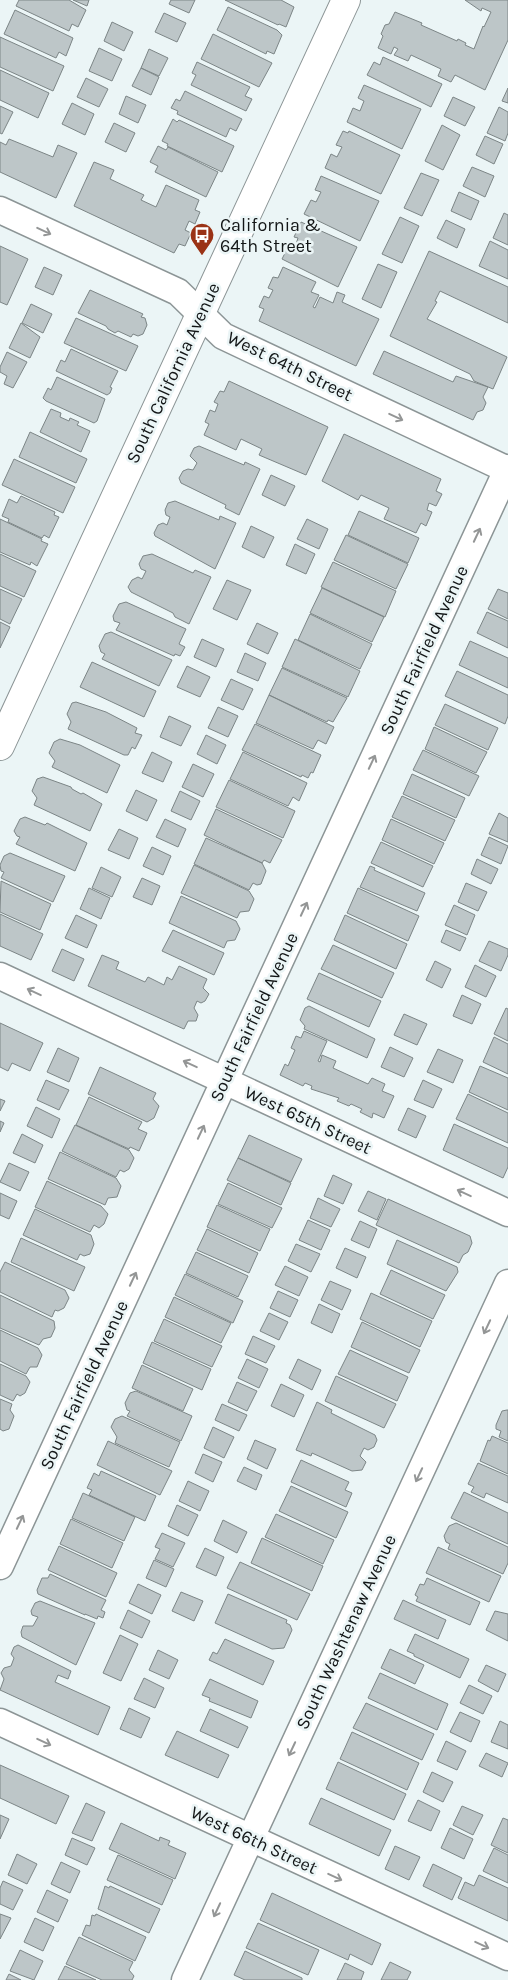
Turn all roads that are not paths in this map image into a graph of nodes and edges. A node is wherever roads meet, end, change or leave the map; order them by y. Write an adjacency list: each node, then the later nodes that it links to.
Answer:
1 (346, 0): 3 (street, South California Avenue)
2 (0, 210): 3 (street, West 64th Street, one-way to 3)
3 (200, 315): 4 (street, West 64th Street, one-way to 4); 5 (street, South California Avenue)
4 (508, 469): 7 (street, South Fairfield Avenue, one-way to 4)
5 (0, 746)
6 (0, 976): 7 (street, West 65th Street, one-way to 6)
7 (225, 1081): 8 (street, West 65th Street, one-way to 7); 10 (street, South Fairfield Avenue, one-way to 7)
8 (508, 1213)
9 (508, 1283): 12 (street, South Washtenaw Avenue, one-way to 12)
10 (0, 1566)
11 (0, 1722): 12 (street, West 66th Street, one-way to 12)
12 (251, 1838): 13 (street, West 66th Street, one-way to 13); 14 (street, South Washtenaw Avenue, one-way to 14)
13 (508, 1957)
14 (185, 1980)

